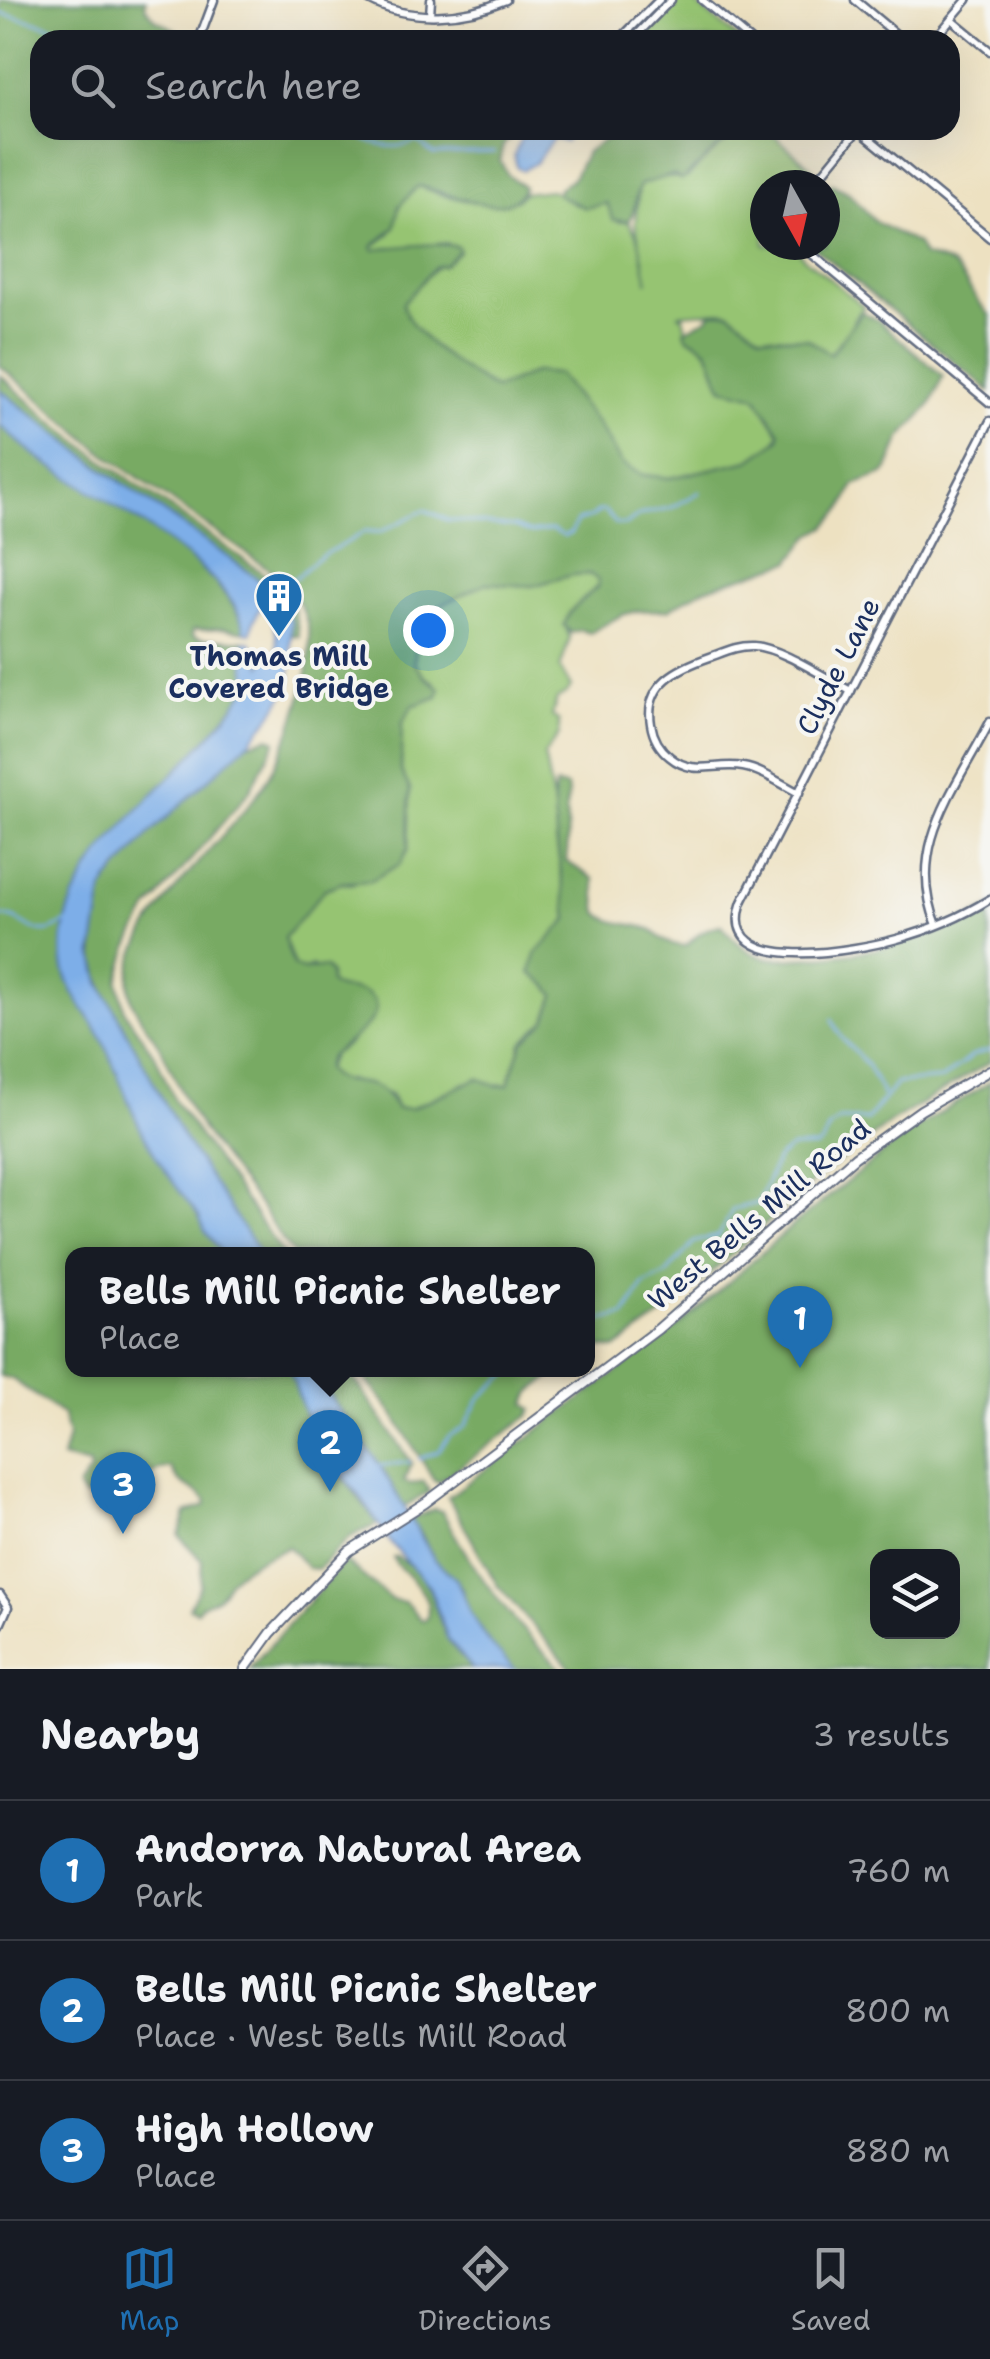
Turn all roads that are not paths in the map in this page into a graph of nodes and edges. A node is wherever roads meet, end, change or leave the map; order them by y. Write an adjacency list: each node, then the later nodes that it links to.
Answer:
1 (214, 0): 12 (street)
2 (370, 0): 10 (street)
3 (431, 0): 10 (street)
4 (506, 0): 10 (street)
5 (659, 0): 13 (street)
6 (671, 0): 14 (street)
7 (702, 0): 15 (street)
8 (855, 0): 16 (street)
9 (967, 0): 11 (street)
10 (430, 16)
11 (951, 19): 17 (street); 18 (street)
12 (202, 30)
13 (629, 30)
14 (642, 30)
15 (738, 30)
16 (890, 30)
17 (942, 30)
18 (990, 52)
19 (851, 140): 21 (street)
20 (871, 140): 22 (street)
21 (826, 170)
22 (990, 238)
23 (819, 260): 24 (street)
24 (990, 404)
25 (990, 421): 26 (street, Clyde Lane)
26 (851, 691): 28 (street, Clyde Lane); 28 (street)
27 (990, 722): 30 (street)
28 (798, 792): 30 (street, Clyde Lane)
29 (990, 900): 30 (street)
30 (937, 926)
31 (990, 1070): 33 (street, West Bells Mill Road)
32 (594, 1377): 36 (street, West Bells Mill Road)
33 (595, 1377)
34 (0, 1594): 35 (street)
35 (0, 1625)
36 (244, 1669)

